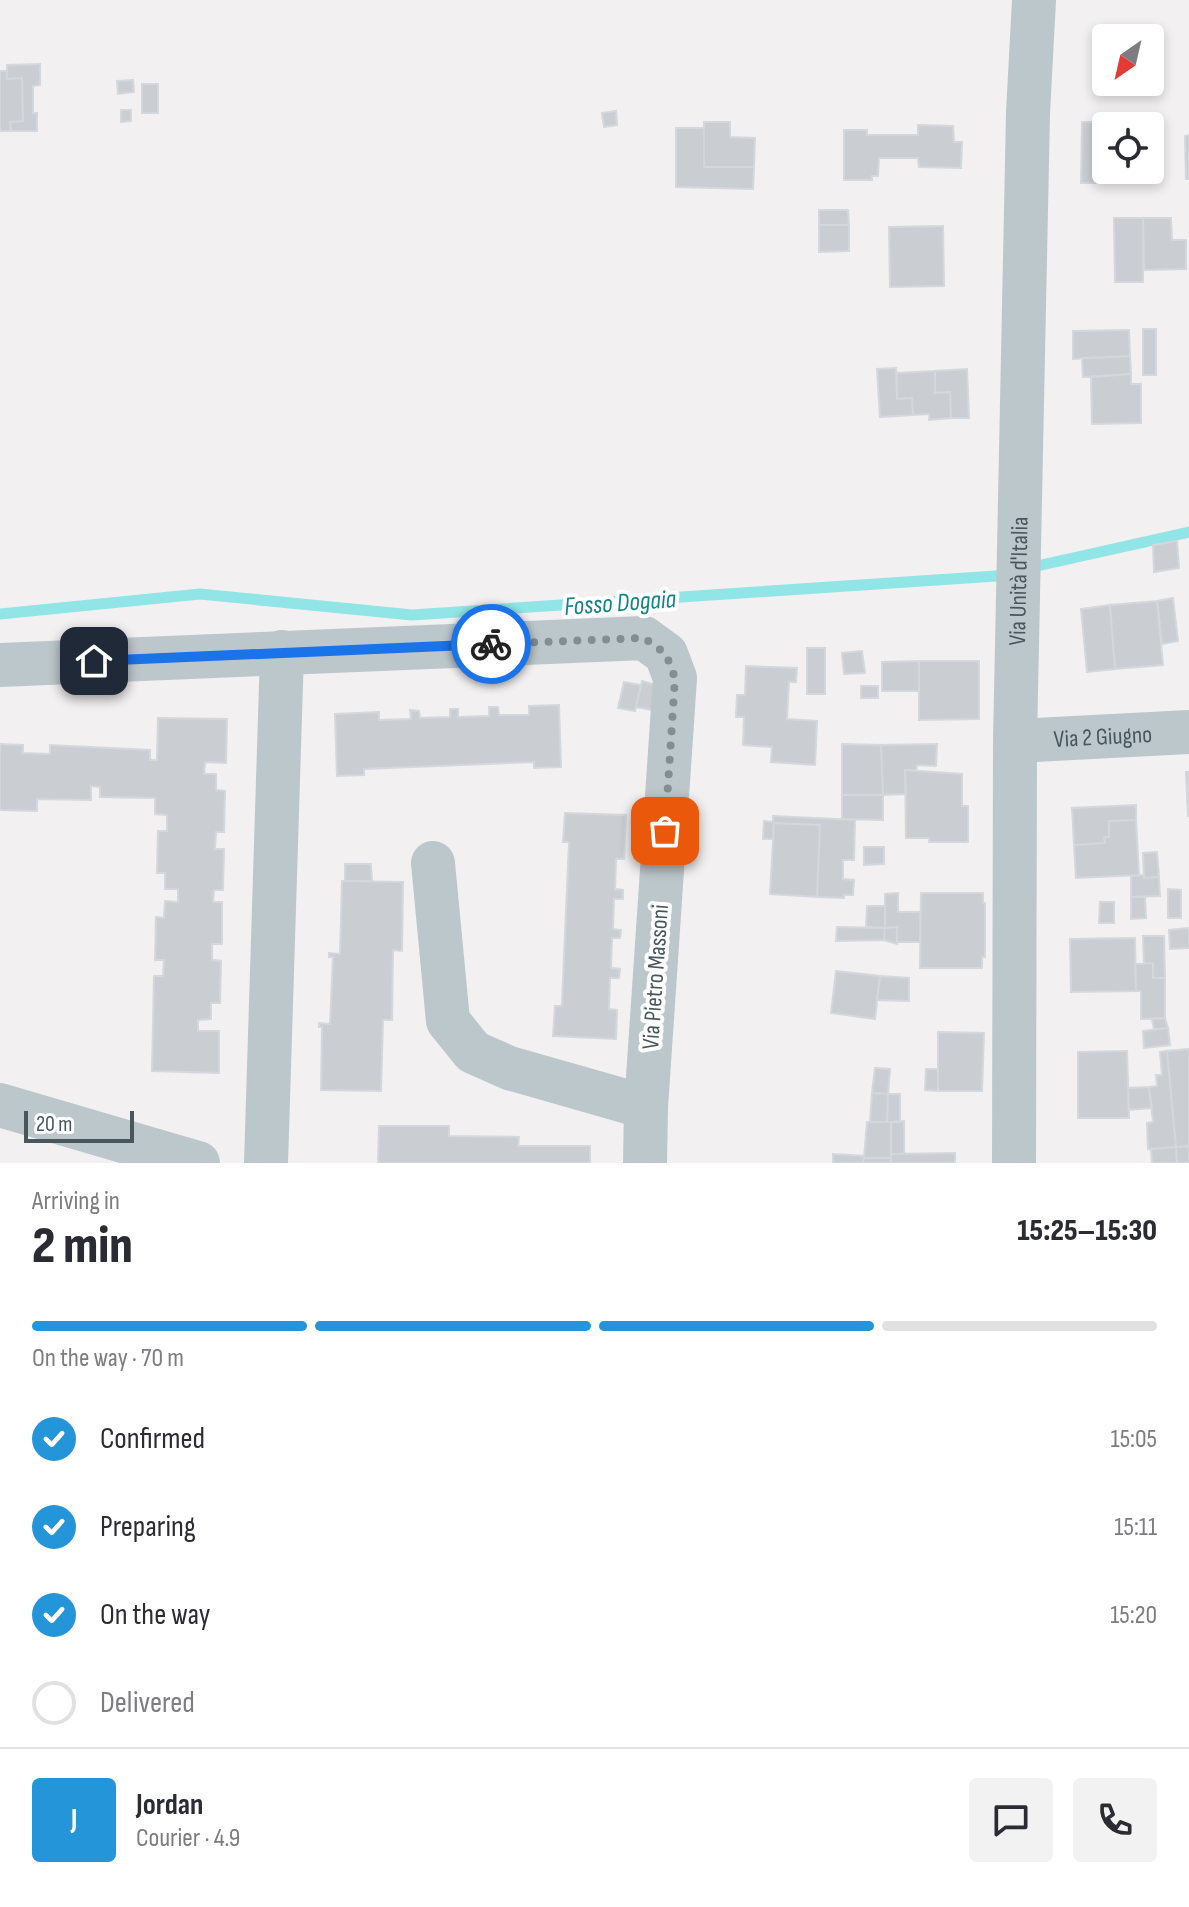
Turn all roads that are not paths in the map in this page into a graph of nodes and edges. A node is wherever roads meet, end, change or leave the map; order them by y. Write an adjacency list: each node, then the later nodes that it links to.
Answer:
1 (1034, 0): 5 (street, Via Unità d'Italia)
2 (282, 652): 3 (street, Via Pietro Massoni); 8 (street, Via Pietro Massoni); 10 (street)
3 (0, 665)
4 (1189, 732): 5 (street, Via 2 Giugno)
5 (1015, 741): 12 (street, Via Unità d'Italia)
6 (433, 863): 8 (street)
7 (0, 1105): 9 (street)
8 (646, 1107): 11 (street, Via Pietro Massoni)
9 (198, 1163)
10 (266, 1163)
11 (645, 1163)
12 (1014, 1163)

